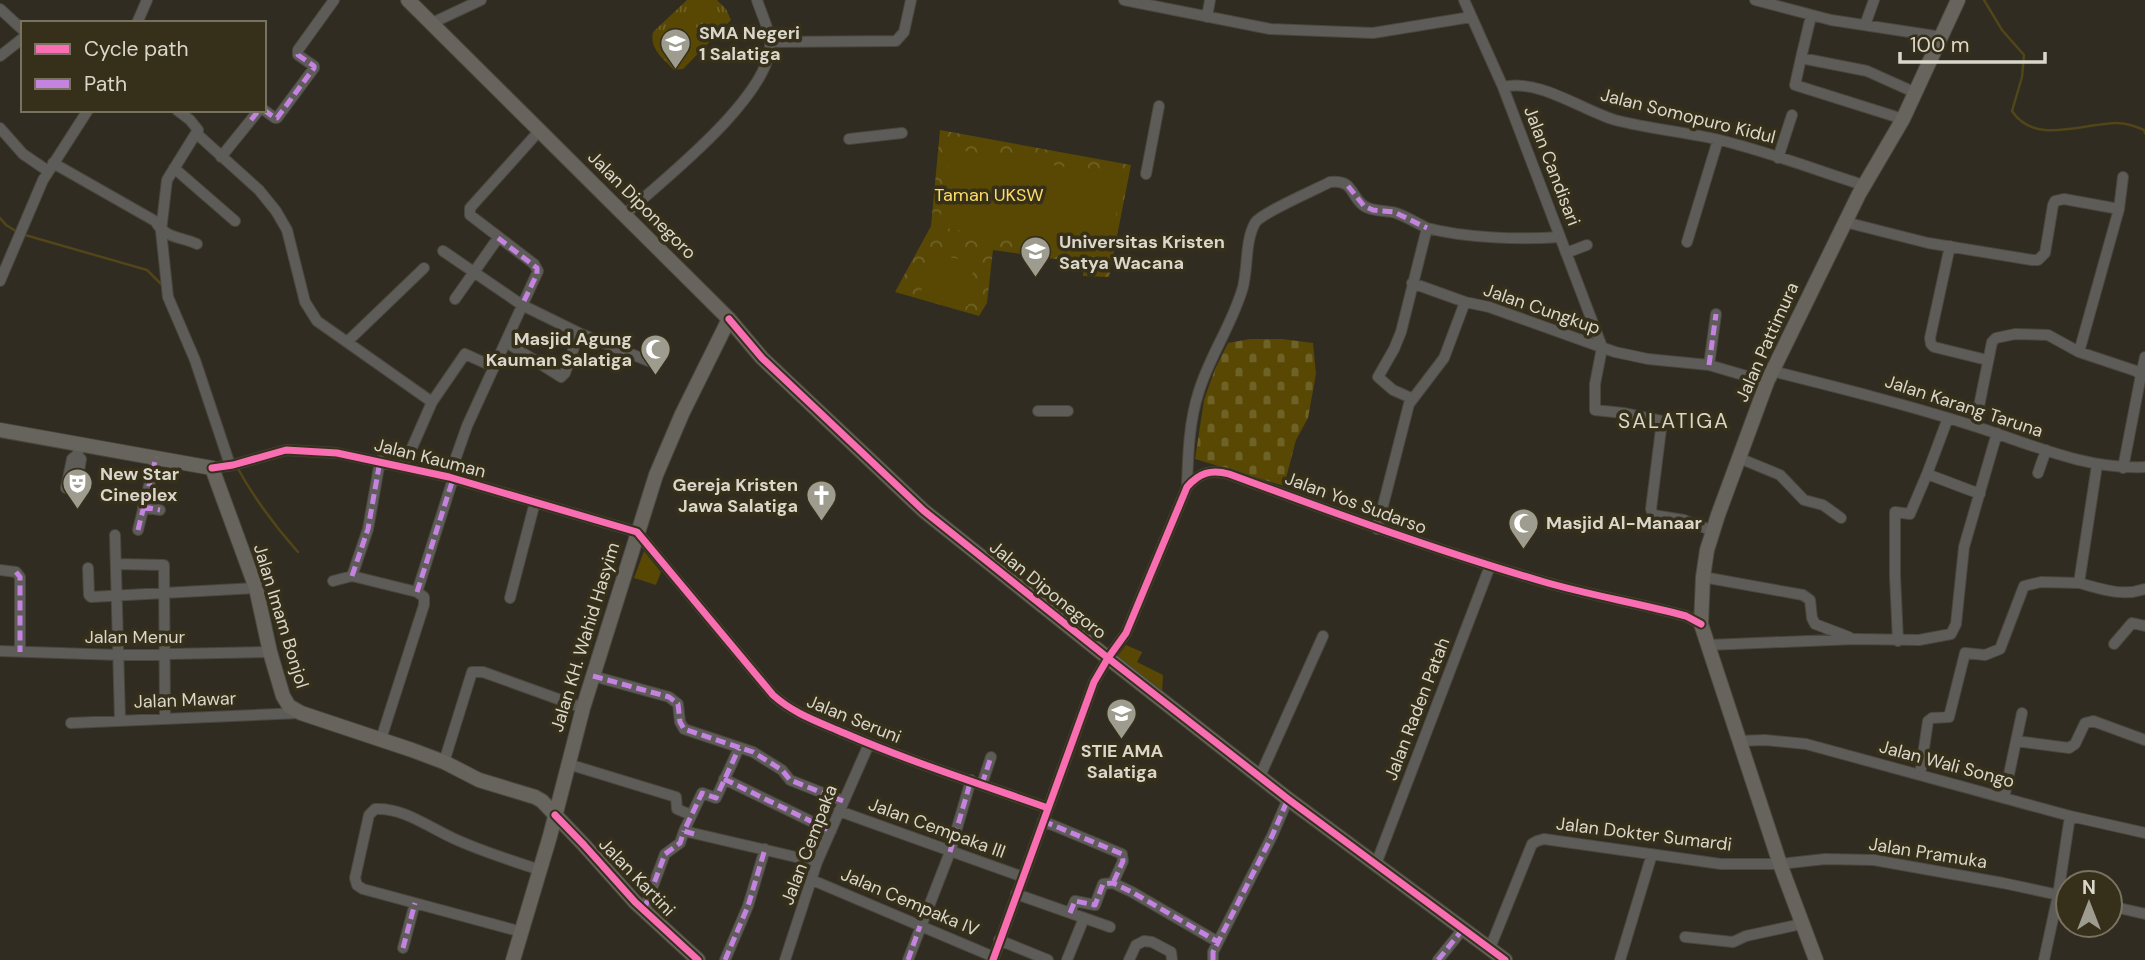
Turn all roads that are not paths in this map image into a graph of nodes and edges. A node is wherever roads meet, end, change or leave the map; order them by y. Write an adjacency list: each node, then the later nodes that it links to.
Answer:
1 (334, 0): 29 (street)
2 (408, 0): 18 (main road, Jalan Diponegoro)
3 (481, 0): 18 (street)
4 (757, 0): 23 (street)
5 (911, 0): 23 (street)
6 (1124, 0): 15 (street)
7 (1210, 0): 15 (street)
8 (1464, 0): 16 (street, Jalan Candisari)
9 (1755, 0): 14 (street)
10 (1874, 0): 19 (street)
11 (1958, 0): 21 (main road, Jalan Pattimura)
12 (144, 2): 17 (street)
13 (0, 9): 20 (street)
14 (1811, 16): 19 (street); 25 (street)
15 (1207, 17): 16 (street)
16 (1471, 17): 26 (street, Jalan Candisari)
17 (138, 21)
18 (432, 23): 36 (main road, Jalan Diponegoro)
19 (1865, 25): 21 (street)
20 (21, 28)
21 (1942, 37): 27 (main road, Jalan Pattimura)
22 (21, 40): 24 (street)
23 (770, 42): 49 (street)
24 (0, 56)
25 (1801, 58): 27 (street); 34 (street)
26 (1503, 87): 40 (street, Jalan Somopuro Kidul); 54 (street, Jalan Candisari)
27 (1916, 93): 34 (main road, Jalan Pattimura)
28 (1159, 106): 45 (street)
29 (266, 111)
30 (87, 112): 43 (street)
31 (179, 112): 38 (street)
32 (257, 112): 41 (street)
33 (1792, 115): 42 (street)
34 (1903, 119): 47 (main road, Jalan Pattimura)
35 (0, 128): 43 (street)
36 (540, 130): 49 (main road, Jalan Diponegoro); 55 (street)
37 (902, 133): 39 (street)
38 (197, 134): 41 (street); 44 (street)
39 (849, 139)
40 (1718, 140): 42 (street, Jalan Somopuro Kidul); 56 (street)
41 (221, 157): 72 (street)
42 (1778, 158): 47 (street, Jalan Somopuro Kidul)
43 (50, 167): 53 (street); 64 (street)
44 (174, 168): 50 (street); 53 (street)
45 (1146, 174)
46 (2123, 177): 48 (street)
47 (1863, 185): 51 (main road, Jalan Pattimura)
48 (2119, 209): 59 (street); 75 (street)
49 (624, 215): 70 (main road, Jalan Diponegoro)
50 (235, 221)
51 (1845, 222): 59 (street); 81 (main road, Jalan Pattimura)
52 (1427, 228): 54 (street); 65 (street); 105 (street)
53 (161, 231): 57 (street); 96 (street)
54 (1560, 237): 61 (street, Jalan Candisari)
55 (498, 238): 63 (street); 68 (street)
56 (1687, 242)
57 (197, 244)
58 (1587, 245): 61 (street)
59 (1950, 246): 77 (street)
60 (443, 251): 63 (street)
61 (1566, 253): 74 (street, Jalan Candisari)
62 (424, 268): 72 (street)
63 (474, 272): 66 (street); 68 (street)
64 (0, 281)
65 (1412, 283): 67 (street); 83 (street)
66 (455, 299)
67 (1465, 302): 74 (street, Jalan Cungkup); 83 (street, Jalan Cungkup)
68 (522, 305): 71 (street); 73 (street)
69 (1716, 314): 79 (street)
70 (729, 319): 115 (main road, Jalan KH. Wahid Hasyim); 145 (main road, Jalan Diponegoro)
71 (579, 334): 73 (street); 78 (street)
72 (347, 342): 84 (street)
73 (506, 342): 80 (street)
74 (1602, 347): 79 (street, Jalan Cungkup); 114 (street)
75 (2079, 352): 77 (street); 82 (street)
76 (2145, 357): 82 (street)
77 (1987, 360): 88 (street)
78 (651, 362)
79 (1709, 365): 81 (street, Jalan Cungkup)
80 (494, 368): 84 (street); 104 (street)
81 (1770, 377): 87 (street, Jalan Karang Taruna); 94 (main road, Jalan Pattimura)
82 (2142, 377): 101 (street)
83 (1411, 398): 112 (street, Jalan Cungkup)
84 (432, 402): 98 (street)
85 (1038, 411): 86 (street)
86 (1068, 411)
87 (1948, 418): 88 (street, Jalan Karang Taruna); 103 (street)
88 (1975, 426): 90 (street, Jalan Karang Taruna)
89 (0, 430): 91 (main road)
90 (1997, 433): 92 (street, Jalan Karang Taruna); 107 (street)
91 (78, 450): 93 (main road); 106 (street)
92 (2046, 450): 97 (street, Jalan Karang Taruna); 102 (street)
93 (156, 457): 100 (main road); 109 (street)
94 (1739, 458): 111 (street); 114 (main road, Jalan Pattimura)
95 (380, 461): 96 (street, Jalan Kauman); 98 (street, Jalan Kauman); 121 (street)
96 (235, 464): 100 (street, Jalan Kauman)
97 (2096, 465): 101 (street, Jalan Karang Taruna); 124 (street)
98 (404, 466): 104 (street, Jalan Kauman)
99 (2145, 467): 101 (street, Jalan Karang Taruna)
100 (212, 468): 125 (main road, Jalan Imam Bonjol)
101 (2123, 468)
102 (2038, 473)
103 (1927, 474): 107 (street); 136 (street)
104 (451, 478): 108 (street, Jalan Kauman); 127 (street)
105 (1187, 486): 112 (street, Jalan Yos Sudarso); 145 (street)
106 (71, 489)
107 (1980, 494): 133 (street)
108 (536, 502): 115 (street, Jalan Kauman); 130 (street)
109 (143, 507): 110 (street); 113 (street)
110 (160, 510)
111 (1841, 518)
112 (1377, 529): 118 (street, Jalan Yos Sudarso)
113 (138, 530)
114 (1713, 531): 122 (main road, Jalan Pattimura)
115 (637, 532): 146 (main road, Jalan KH. Wahid Hasyim); 157 (street, Jalan Seruni)
116 (115, 535): 117 (street)
117 (116, 564): 128 (street); 129 (street)
118 (1490, 566): 131 (street, Jalan Yos Sudarso); 181 (street, Jalan Raden Patah)
119 (88, 568): 129 (street)
120 (0, 570): 140 (street)
121 (352, 576): 123 (street); 127 (street)
122 (1703, 577): 131 (main road, Jalan Pattimura); 135 (street)
123 (334, 582)
124 (2080, 583): 126 (street); 142 (street)
125 (256, 588): 128 (street); 141 (main road, Jalan Imam Bonjol)
126 (2145, 589)
127 (416, 592): 153 (street)
128 (165, 593): 129 (street); 144 (street)
129 (117, 595): 143 (street)
130 (510, 598)
131 (1701, 624): 138 (main road, Jalan Pattimura)
132 (2145, 626): 137 (street)
133 (1951, 634): 136 (street); 142 (street)
134 (1323, 636): 163 (street)
135 (1855, 639): 136 (street); 138 (street)
136 (1898, 641)
137 (2115, 644)
138 (1709, 645): 155 (main road, Jalan Pattimura)
139 (0, 651): 140 (street, Jalan Menur)
140 (20, 652): 143 (street, Jalan Menur)
141 (270, 652): 144 (street, Jalan Menur); 148 (main road, Jalan Imam Bonjol)
142 (1965, 653): 162 (street)
143 (118, 655): 144 (street, Jalan Menur); 151 (street)
144 (165, 655): 150 (street)
145 (1108, 658): 163 (main road, Jalan Diponegoro); 169 (street)
146 (593, 676): 147 (main road, Jalan KH. Wahid Hasyim); 158 (street, Jalan Cempaka III)
147 (583, 708): 160 (street); 161 (main road, Jalan KH. Wahid Hasyim)
148 (301, 713): 150 (street, Jalan Mawar); 153 (main road, Jalan Imam Bonjol)
149 (2022, 713): 156 (street)
150 (165, 719): 151 (street, Jalan Mawar)
151 (120, 720): 152 (street, Jalan Mawar)
152 (71, 723)
153 (381, 739): 160 (main road, Jalan Imam Bonjol)
154 (2145, 740): 156 (street)
155 (1739, 741): 162 (street, Jalan Wali Songo); 182 (main road, Jalan Pattimura)
156 (2016, 741): 166 (street)
157 (869, 744): 165 (street, Jalan Seruni); 168 (street, Jalan Cempaka)
158 (739, 748): 164 (street); 168 (street, Jalan Cempaka III)
159 (991, 757): 165 (street)
160 (444, 762): 170 (main road, Jalan Imam Bonjol)
161 (568, 764): 170 (main road, Jalan KH. Wahid Hasyim); 171 (street)
162 (1920, 775): 166 (street, Jalan Wali Songo)
163 (1261, 776): 167 (main road, Jalan Diponegoro)
164 (724, 779): 171 (street); 175 (street)
165 (976, 782): 169 (street, Jalan Seruni); 178 (street)
166 (2004, 798): 172 (street, Jalan Wali Songo)
167 (1289, 799): 181 (main road, Jalan Diponegoro); 204 (street)
168 (841, 806): 175 (street, Jalan Cempaka); 178 (street, Jalan Cempaka III)
169 (1048, 808): 173 (street)
170 (555, 815): 184 (main road, Jalan KH. Wahid Hasyim); 192 (main road, Jalan Kartini)
171 (691, 815): 174 (street)
172 (2070, 816): 176 (street, Jalan Wali Songo); 183 (street)
173 (1044, 821): 185 (street); 187 (street)
174 (684, 831): 177 (street); 192 (street)
175 (831, 831): 180 (street, Jalan Cempaka)
176 (2145, 833)
177 (765, 849): 180 (street); 210 (street)
178 (950, 852): 185 (street, Jalan Cempaka III); 197 (street)
179 (1652, 854): 182 (street, Jalan Dokter Sumardi); 206 (street, Jalan Dokter Sumardi); 220 (street)
180 (817, 862): 186 (street, Jalan Cempaka)
181 (1376, 864): 200 (main road, Jalan Diponegoro)
182 (1780, 864): 189 (street, Jalan Pramuka); 196 (main road, Jalan Pattimura)
183 (2065, 869)
184 (540, 870): 190 (street); 201 (main road, Jalan KH. Wahid Hasyim)
185 (1023, 877): 188 (street)
186 (812, 880): 197 (street, Jalan Cempaka IV); 211 (street, Jalan Cempaka)
187 (1113, 883): 193 (street); 204 (street)
188 (1016, 894): 193 (street); 203 (street)
189 (2054, 894)
190 (415, 903): 201 (street); 205 (street)
191 (2124, 909): 194 (street)
192 (644, 910): 209 (main road, Jalan Kartini)
193 (1070, 913): 195 (street)
194 (2145, 914)
195 (1084, 918): 198 (street); 214 (street)
196 (1801, 924): 202 (street); 221 (main road, Jalan Pattimura)
197 (920, 926): 207 (street, Jalan Cempaka IV); 212 (street)
198 (1110, 927)
199 (2054, 928): 222 (street)
200 (1463, 929): 206 (main road, Jalan Diponegoro); 218 (street)
201 (522, 932): 208 (main road, Jalan KH. Wahid Hasyim)
202 (1685, 937)
203 (999, 940): 207 (street); 213 (street)
204 (1218, 942): 217 (street)
205 (403, 948)
206 (1490, 948): 219 (main road, Jalan Diponegoro)
207 (994, 958)
208 (513, 960)
209 (698, 960)
210 (724, 960)
211 (785, 960)
212 (908, 960)
213 (1048, 960)
214 (1067, 960)
215 (1129, 960): 216 (street)
216 (1172, 960)
217 (1213, 960)
218 (1438, 960)
219 (1505, 960)
220 (1620, 960)
221 (1816, 960)
222 (2045, 960)

